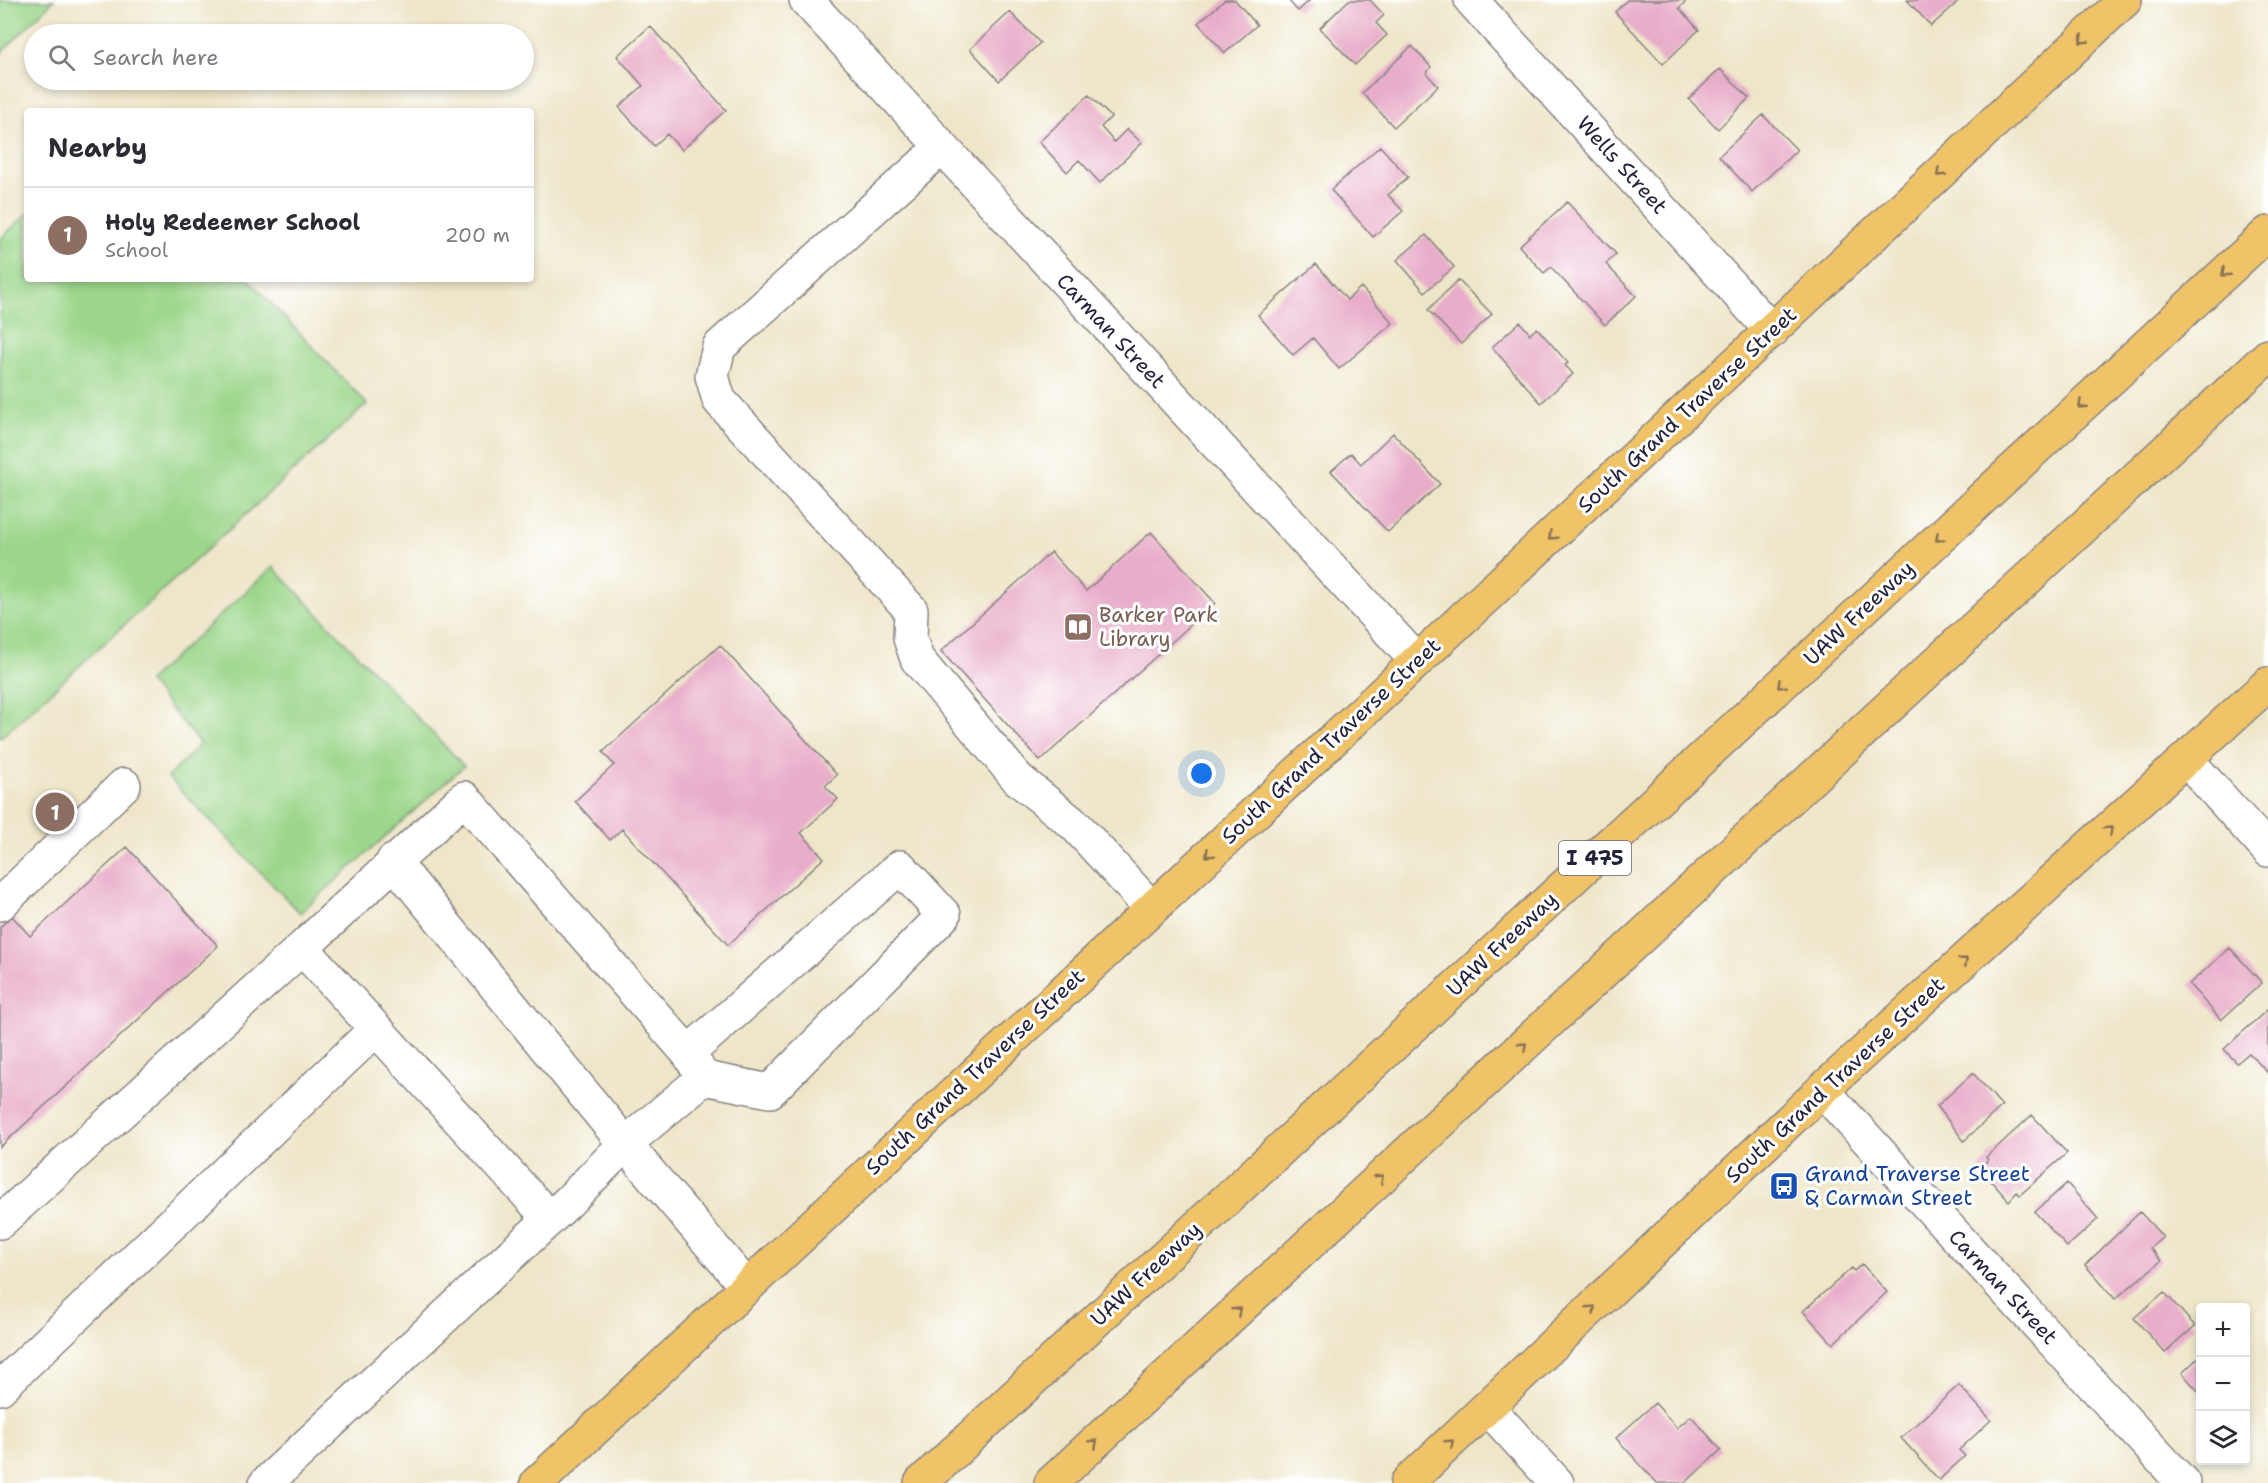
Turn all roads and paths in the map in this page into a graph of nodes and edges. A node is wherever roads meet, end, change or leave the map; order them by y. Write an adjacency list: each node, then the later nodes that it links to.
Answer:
1 (806, 0): 4 (street, Carman Street)
2 (1471, 0): 6 (street, Wells Street)
3 (2110, 5): 6 (main road, South Grand Traverse Street, one-way to 6)
4 (941, 148): 8 (street, Carman Street); 15 (street)
5 (2268, 233): 28 (main road, UAW Freeway / I 475, one-way to 28)
6 (1772, 331): 8 (main road, South Grand Traverse Street, one-way to 8)
7 (2268, 356): 29 (main road, one-way to 7)
8 (1417, 661): 15 (main road, South Grand Traverse Street, one-way to 15)
9 (2268, 684): 10 (main road, South Grand Traverse Street)
10 (2186, 759): 12 (street); 19 (main road, South Grand Traverse Street, one-way to 10)
11 (124, 785): 14 (street)
12 (2268, 850)
13 (393, 861): 16 (street); 18 (street); 20 (street)
14 (0, 904)
15 (1151, 908): 23 (main road, South Grand Traverse Street)
16 (302, 948): 17 (street); 21 (street)
17 (376, 1029): 22 (street); 24 (street)
18 (696, 1066): 18 (street); 20 (street)
19 (1822, 1090): 25 (main road, South Grand Traverse Street, one-way to 19); 32 (street, Carman Street)
20 (626, 1144): 22 (street); 23 (street)
21 (6, 1205)
22 (550, 1220): 26 (street)
23 (746, 1286): 27 (main road, South Grand Traverse Street)
24 (0, 1388)
25 (1488, 1408): 30 (main road, South Grand Traverse Street, one-way to 25); 31 (street)
26 (266, 1483)
27 (537, 1483)
28 (921, 1483)
29 (1051, 1483)
30 (1407, 1483)
31 (1557, 1483)
32 (2183, 1483)

